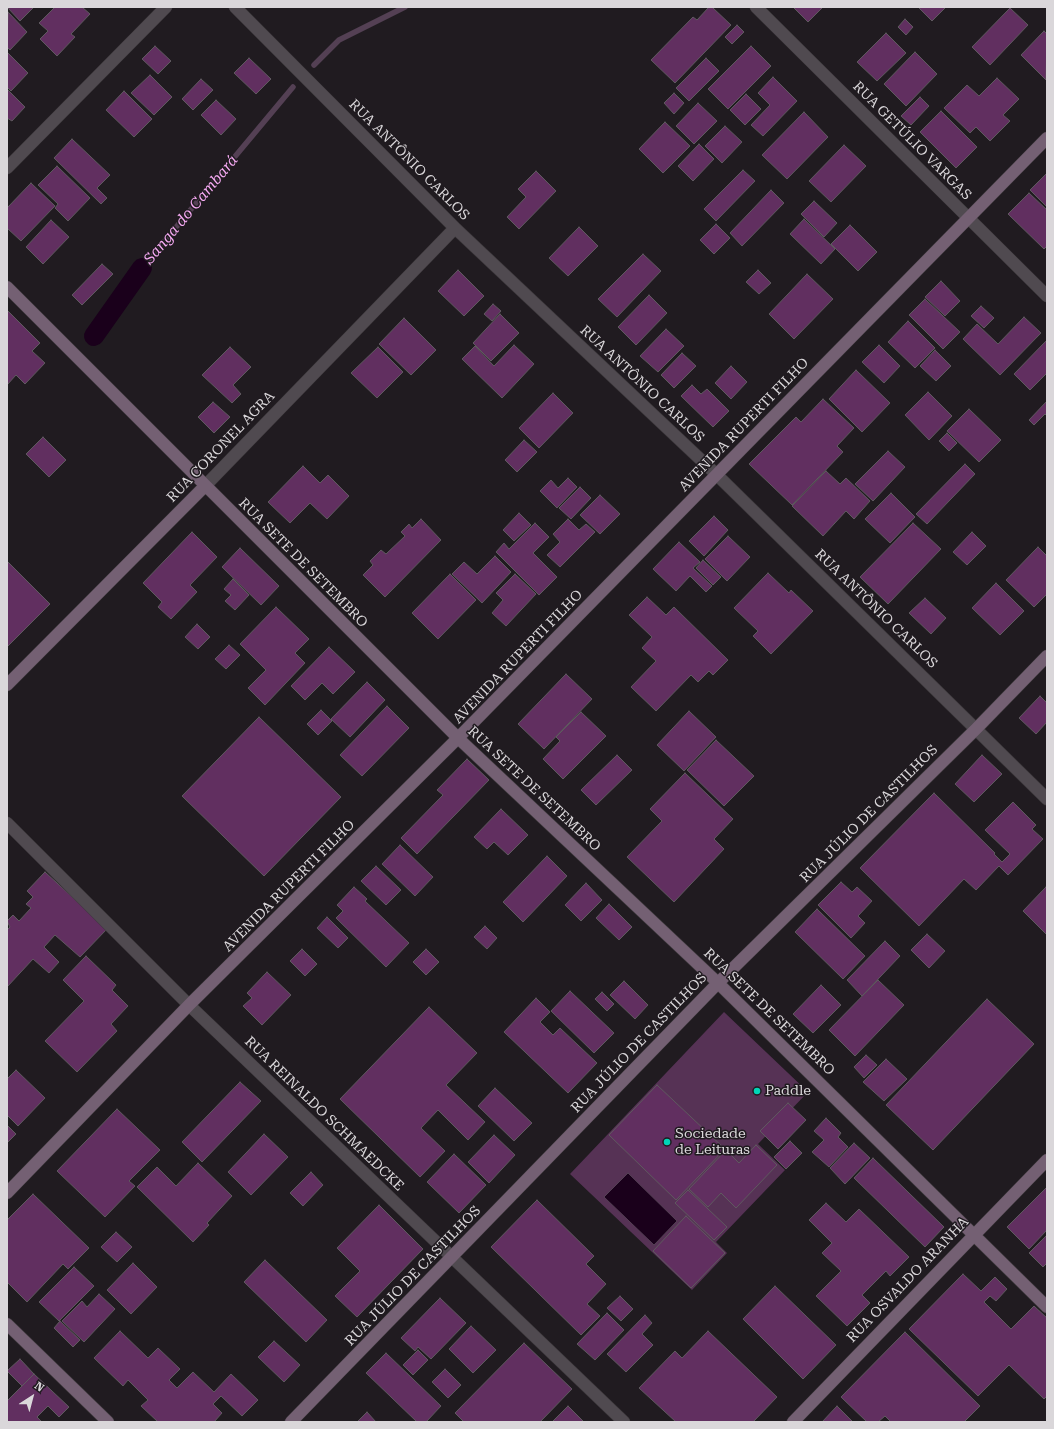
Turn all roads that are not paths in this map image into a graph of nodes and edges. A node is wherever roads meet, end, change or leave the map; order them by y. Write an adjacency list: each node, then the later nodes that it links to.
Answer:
1 (166, 7): 5 (street)
2 (235, 7): 7 (street, RUA ANTÔNIO CARLOS)
3 (756, 7): 6 (street, RUA GETÚLIO VARGAS)
4 (1047, 138): 6 (street, AVENIDA RUPERTI FILHO)
5 (7, 168)
6 (968, 218): 9 (street, RUA GETÚLIO VARGAS); 10 (street, AVENIDA RUPERTI FILHO)
7 (455, 228): 10 (street, RUA ANTÔNIO CARLOS); 11 (street, RUA CORONEL AGRA)
8 (7, 287): 11 (street, RUA SETE DE SETEMBRO)
9 (1047, 296)
10 (717, 475): 14 (street, RUA ANTÔNIO CARLOS); 15 (street, AVENIDA RUPERTI FILHO)
11 (205, 486): 13 (street, RUA CORONEL AGRA); 15 (street, RUA SETE DE SETEMBRO)
12 (1047, 656): 14 (street, RUA JÚLIO DE CASTILHOS)
13 (7, 685)
14 (976, 729): 16 (street, RUA ANTÔNIO CARLOS); 18 (street, RUA JÚLIO DE CASTILHOS)
15 (458, 738): 18 (street, RUA SETE DE SETEMBRO); 19 (street, AVENIDA RUPERTI FILHO)
16 (1047, 799)
17 (7, 823): 19 (street, RUA REINALDO SCHMAEDCKE)
18 (718, 983): 22 (street, RUA SETE DE SETEMBRO); 23 (street, RUA JÚLIO DE CASTILHOS)
19 (189, 1006): 21 (street, AVENIDA RUPERTI FILHO); 23 (street, RUA REINALDO SCHMAEDCKE)
20 (1047, 1160): 22 (street, RUA OSVALDO ARANHA)
21 (7, 1193)
22 (974, 1233): 24 (street, RUA SETE DE SETEMBRO); 29 (street, RUA OSVALDO ARANHA)
23 (452, 1258): 27 (street, RUA JÚLIO DE CASTILHOS); 28 (street, RUA REINALDO SCHMAEDCKE)
24 (1047, 1307)
25 (7, 1324): 26 (street)
26 (108, 1422)
27 (291, 1422)
28 (624, 1422)
29 (793, 1422)

